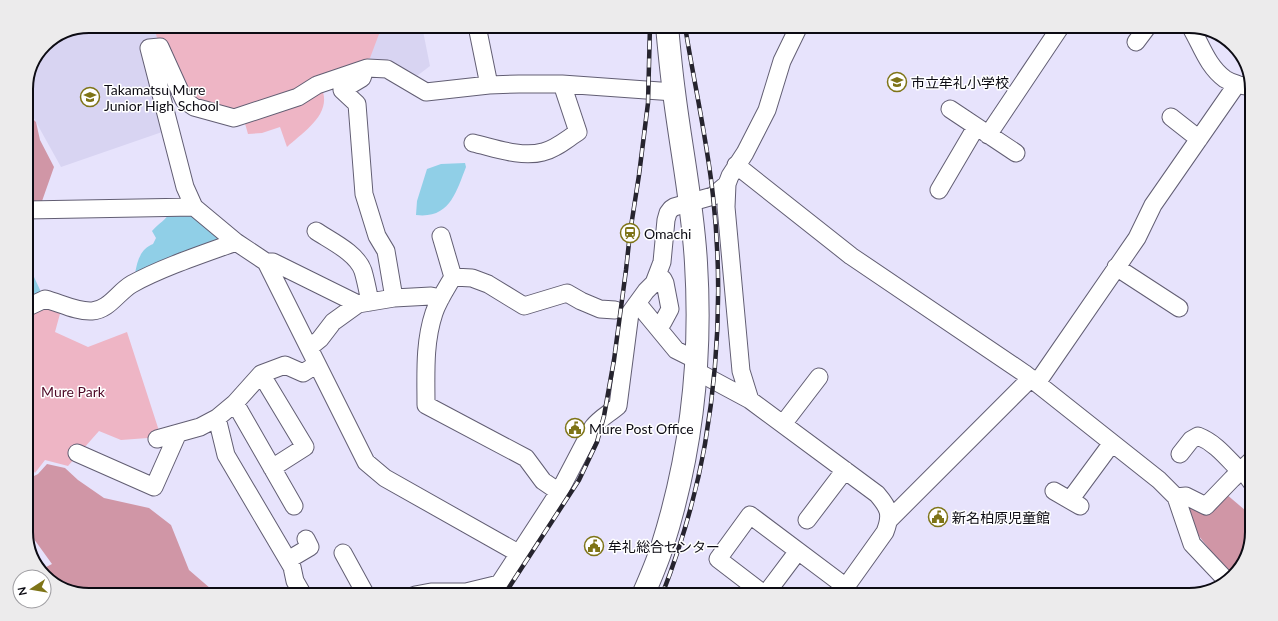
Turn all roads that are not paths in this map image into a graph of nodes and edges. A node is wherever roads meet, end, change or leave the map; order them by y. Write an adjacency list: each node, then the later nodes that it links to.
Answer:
1 (478, 33): 8 (street)
2 (668, 33): 10 (highway)
3 (796, 33): 17 (street)
4 (1057, 33): 13 (street)
5 (1194, 33): 9 (street)
6 (367, 68): 8 (street); 21 (street); 30 (street)
7 (562, 84): 8 (street); 10 (street); 15 (street)
8 (489, 85)
9 (1245, 86): 14 (street)
10 (674, 92): 20 (highway)
11 (950, 110): 13 (street)
12 (1171, 117): 14 (street)
13 (982, 131): 16 (street); 19 (street)
14 (1199, 139): 27 (street)
15 (473, 143)
16 (1016, 153)
17 (736, 166): 18 (street); 43 (street)
18 (727, 184): 20 (street); 44 (street)
19 (939, 190)
20 (690, 202): 28 (street); 40 (highway)
21 (194, 207): 22 (street); 25 (street)
22 (33, 210)
23 (316, 231): 32 (street)
24 (441, 236): 29 (street)
25 (236, 242): 26 (street); 34 (street)
26 (266, 262): 32 (street); 38 (street)
27 (1116, 267): 35 (street); 43 (street)
28 (657, 276): 33 (street); 37 (street)
29 (453, 277): 31 (street); 36 (street)
30 (394, 298): 31 (street); 32 (street)
31 (441, 298): 58 (street)
32 (364, 303): 38 (street)
33 (638, 304): 37 (street); 58 (street)
34 (33, 305)
35 (1178, 308)
36 (615, 310)
37 (658, 328): 40 (street)
38 (309, 348): 39 (street)
39 (317, 364): 41 (street); 66 (street)
40 (696, 365): 44 (street); 72 (highway)
41 (261, 374): 45 (street); 53 (street)
42 (818, 377): 47 (street)
43 (1034, 381): 50 (street); 62 (street)
44 (750, 400): 47 (street)
45 (235, 403): 46 (street); 53 (street)
46 (217, 418): 48 (street); 67 (street)
47 (783, 424): 54 (street)
48 (178, 433): 49 (street); 51 (street)
49 (157, 439)
50 (1112, 443): 57 (street); 59 (street)
51 (78, 453)
52 (1180, 454): 55 (street)
53 (272, 468): 60 (street)
54 (845, 470): 61 (street); 62 (street)
55 (1245, 470)
56 (1245, 472): 59 (street)
57 (1054, 491)
58 (559, 492): 66 (street)
59 (1176, 497): 68 (street)
60 (294, 506)
61 (807, 520)
62 (889, 520): 76 (street)
63 (306, 539): 67 (street)
64 (798, 551): 73 (street); 74 (street); 75 (street)
65 (343, 553): 70 (street)
66 (518, 553): 71 (street)
67 (288, 560): 69 (street)
68 (1223, 577)
69 (298, 588)
70 (362, 588)
71 (497, 588)
72 (646, 588)
73 (756, 588)
74 (770, 588)
75 (840, 588)
76 (845, 588)

